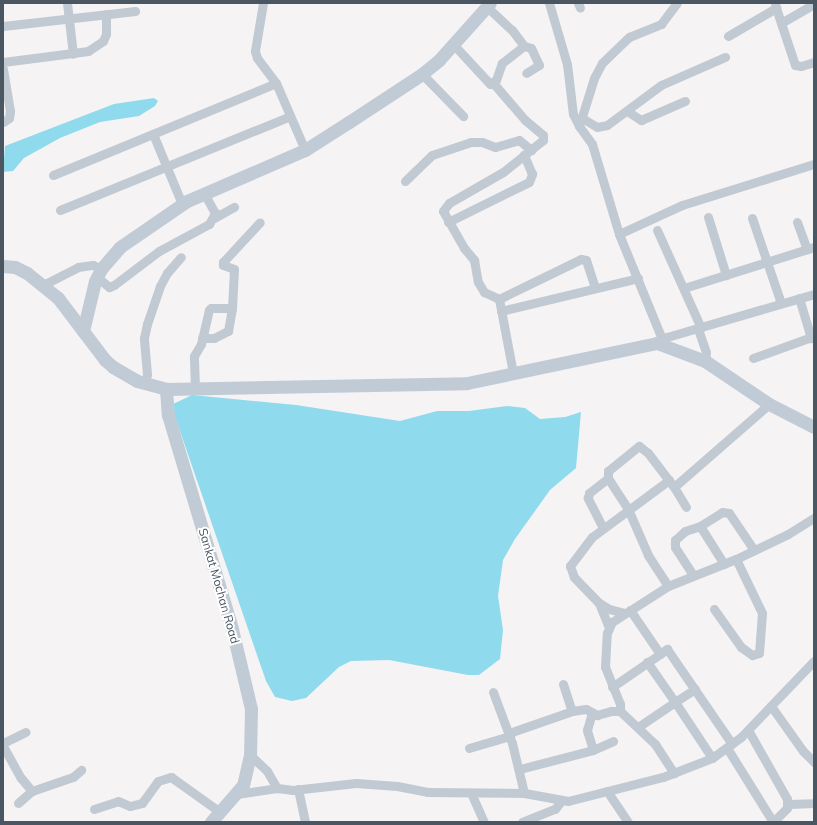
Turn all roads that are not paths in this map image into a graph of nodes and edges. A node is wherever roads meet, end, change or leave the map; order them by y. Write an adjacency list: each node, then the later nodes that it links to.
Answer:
1 (67, 3): 10 (street)
2 (263, 3): 23 (street)
3 (549, 3): 30 (street)
4 (677, 3): 30 (street)
5 (814, 4): 11 (street)
6 (488, 5): 14 (main road); 15 (street)
7 (775, 5): 11 (street); 13 (street)
8 (135, 10): 9 (street)
9 (106, 14): 10 (street); 16 (street)
10 (69, 18): 12 (street); 16 (street)
11 (781, 23): 19 (street)
12 (3, 26)
13 (728, 36)
14 (453, 44): 22 (main road); 24 (street)
15 (524, 46): 21 (street); 24 (street)
16 (74, 54): 18 (street)
17 (725, 57): 26 (street)
18 (3, 62)
19 (814, 62)
20 (3, 69): 29 (street)
21 (526, 73)
22 (422, 74): 28 (street); 32 (main road)
23 (276, 83): 27 (street); 31 (street)
24 (494, 84): 33 (street)
25 (685, 101): 26 (street)
26 (627, 111): 30 (street)
27 (290, 116): 32 (street); 35 (street)
28 (463, 116)
29 (3, 122)
30 (580, 122): 49 (street)
31 (153, 134): 35 (street); 36 (street)
32 (305, 150): 38 (main road)
33 (528, 153): 37 (street); 46 (street); 46 (street)
34 (814, 164): 49 (street)
35 (166, 166): 39 (street); 41 (street)
36 (53, 175)
37 (405, 181)
38 (204, 193): 39 (main road); 43 (street)
39 (182, 204): 54 (main road)
40 (234, 207): 43 (street)
41 (60, 210)
42 (708, 217): 55 (street)
43 (214, 218): 54 (street)
44 (752, 218): 52 (street)
45 (260, 222): 64 (street)
46 (448, 222): 62 (street)
47 (797, 222): 50 (street)
48 (657, 230): 59 (street)
49 (620, 234): 56 (street)
50 (811, 248): 52 (street)
51 (181, 257): 74 (street)
52 (768, 262): 55 (street); 63 (street)
53 (4, 265): 57 (main road)
54 (99, 273): 57 (street); 67 (main road)
55 (726, 275): 59 (street)
56 (638, 278): 58 (street); 70 (street)
57 (43, 285): 67 (main road)
58 (595, 288): 62 (street); 65 (street)
59 (684, 288): 66 (street)
60 (814, 294): 61 (street)
61 (799, 298): 63 (street); 68 (street)
62 (499, 299): 65 (street)
63 (781, 303): 66 (street)
64 (232, 308): 69 (street); 69 (street)
65 (501, 311): 73 (street)
66 (699, 328): 70 (street); 72 (street)
67 (83, 331): 74 (main road)
68 (813, 337): 71 (street)
69 (202, 338): 75 (street)
70 (659, 341): 72 (main road); 73 (main road)
71 (753, 358)
72 (705, 361): 77 (main road)
73 (513, 372): 75 (main road)
74 (145, 383): 76 (main road)
75 (195, 388): 76 (main road)
76 (166, 389): 116 (main road, Sankat Mochan Road)
77 (769, 404): 78 (main road); 80 (street)
78 (814, 427)
79 (608, 478): 80 (street); 82 (street); 85 (street)
80 (671, 484): 81 (street); 82 (street)
81 (686, 507)
82 (628, 509): 85 (street); 90 (street)
83 (814, 518): 86 (street)
84 (700, 526): 86 (street); 88 (street); 89 (street)
85 (603, 528): 91 (street)
86 (754, 550): 87 (street)
87 (736, 559): 88 (street); 92 (street)
88 (724, 564): 89 (street)
89 (694, 575): 90 (street)
90 (668, 586): 93 (street)
91 (598, 602): 93 (street); 94 (street)
92 (714, 609)
93 (627, 612): 94 (street); 95 (street)
94 (609, 628): 99 (street)
95 (660, 654): 97 (street); 100 (street)
96 (814, 661): 103 (street)
97 (647, 662): 99 (street); 102 (street)
98 (563, 684): 104 (street)
99 (612, 686): 105 (street)
100 (695, 689): 102 (street); 113 (street)
101 (493, 692): 110 (street)
102 (674, 702): 107 (street); 117 (street)
103 (771, 706): 108 (street); 118 (street)
104 (572, 711): 106 (street); 110 (street)
105 (620, 711): 106 (street); 107 (street)
106 (592, 713): 115 (street)
107 (638, 727): 121 (street)
108 (748, 730): 113 (street); 131 (street)
109 (26, 732): 112 (street)
110 (509, 735): 114 (street); 119 (street)
111 (613, 741): 115 (street)
112 (3, 745): 125 (street)
113 (730, 746): 117 (street); 140 (street)
114 (469, 748)
115 (593, 750): 119 (street)
116 (250, 755): 122 (street); 123 (main road, Sankat Mochan Road)
117 (712, 758): 121 (street)
118 (814, 762)
119 (520, 769): 128 (street)
120 (81, 770): 125 (street)
121 (674, 773): 126 (street)
122 (277, 788): 123 (street); 124 (street)
123 (240, 789): 134 (main road)
124 (298, 789): 127 (street); 136 (street)
125 (32, 791): 130 (street)
126 (607, 791): 129 (street); 139 (street)
127 (471, 793): 128 (street); 137 (street)
128 (524, 793): 129 (street)
129 (561, 801): 135 (street)
130 (18, 803)
131 (789, 804): 132 (street); 140 (street)
132 (814, 804)
133 (94, 809): 134 (street)
134 (216, 817)
135 (543, 818): 138 (street)
136 (305, 822)
137 (484, 822)
138 (522, 822)
139 (628, 822)
140 (773, 822)

